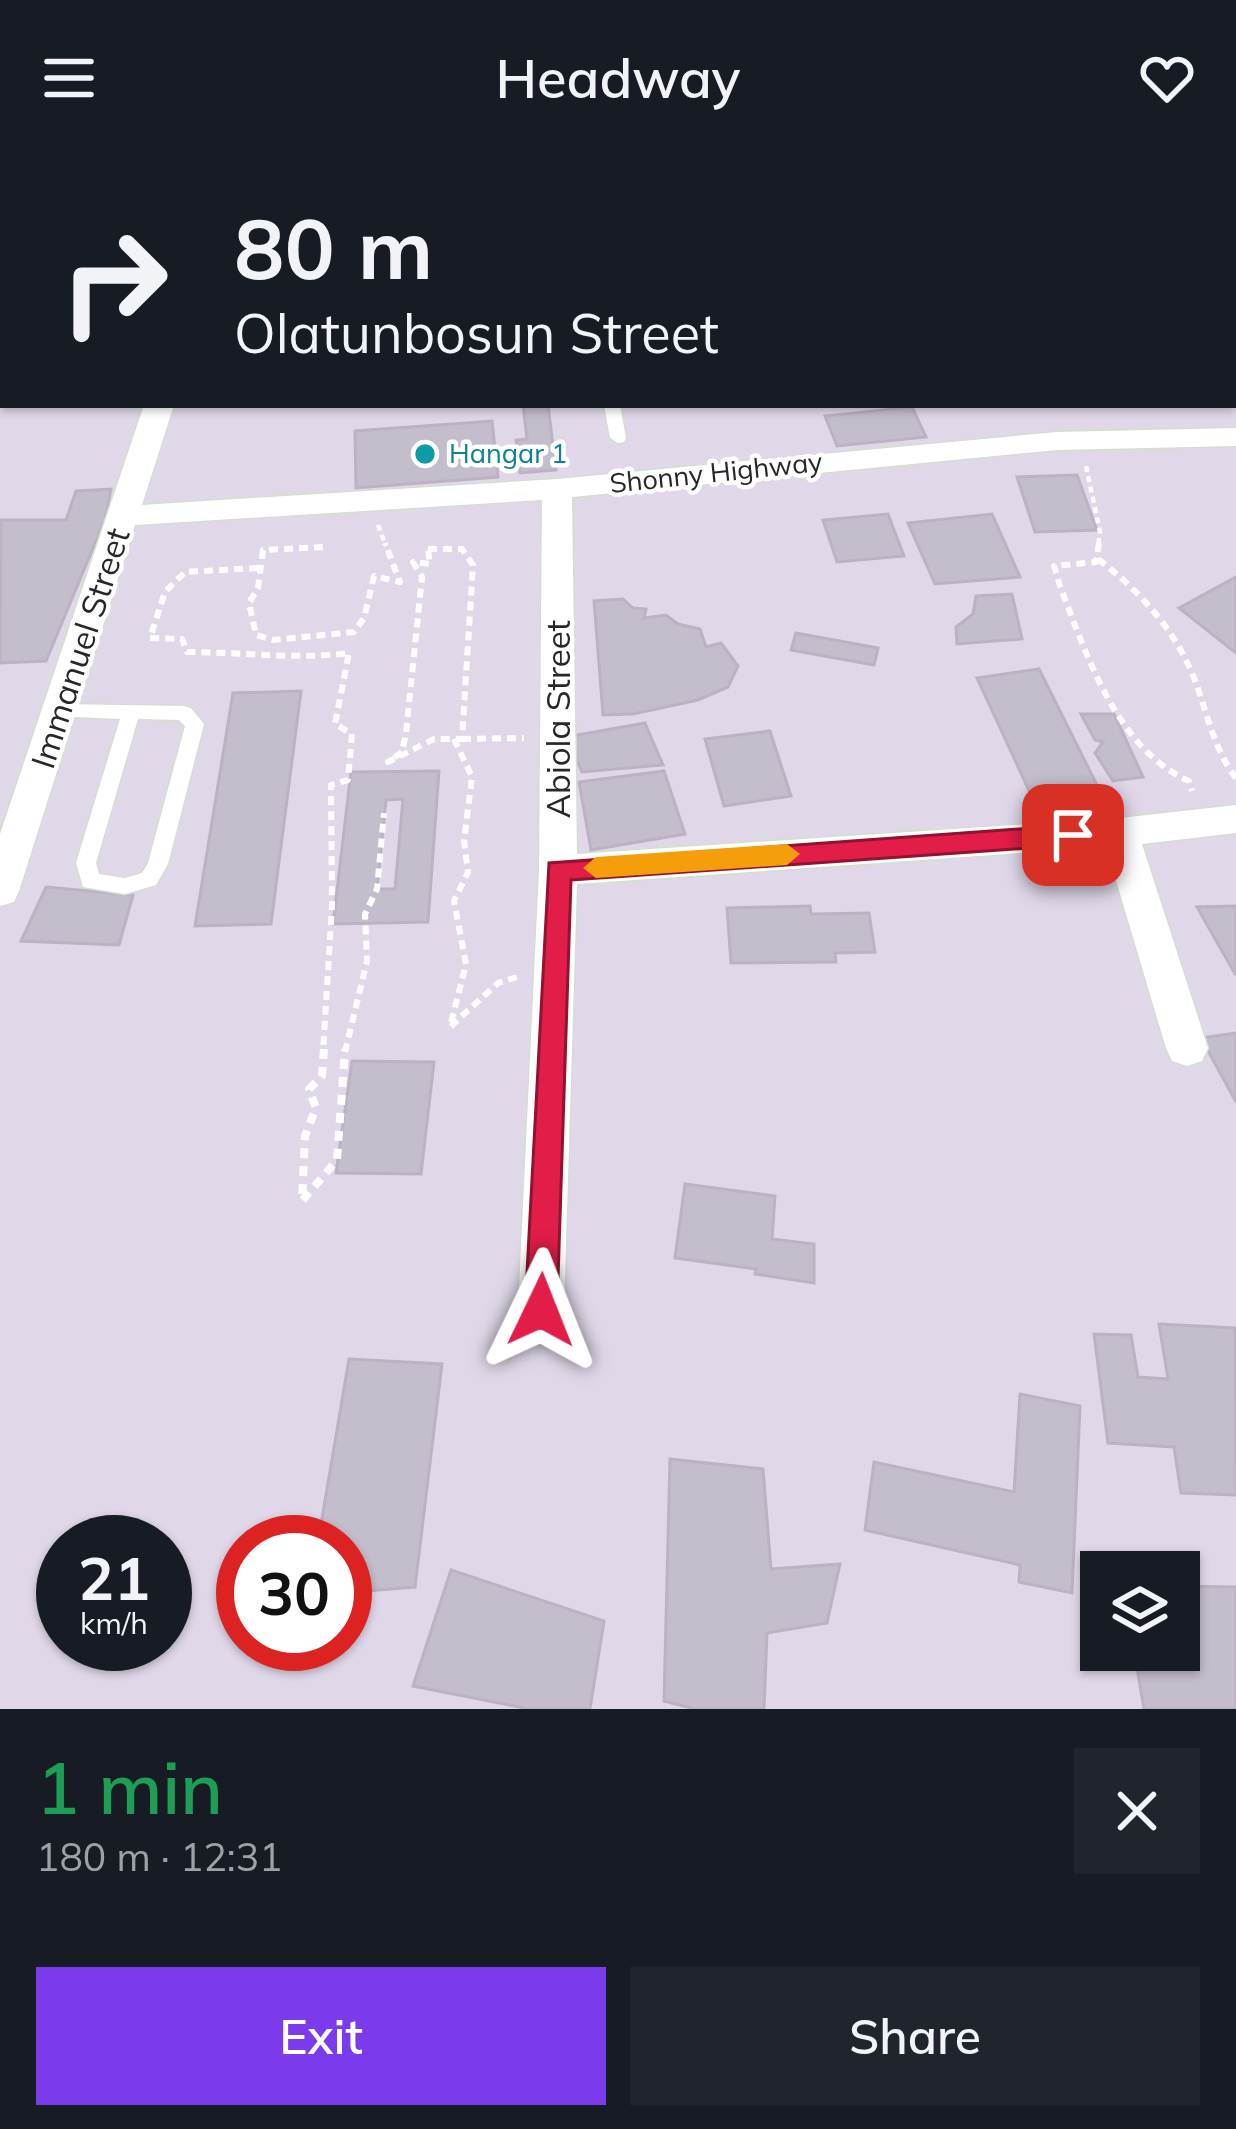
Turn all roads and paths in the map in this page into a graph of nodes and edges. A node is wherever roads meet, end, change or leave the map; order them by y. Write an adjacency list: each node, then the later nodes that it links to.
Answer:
1 (158, 408): 8 (street, Immanuel Street)
2 (613, 408): 4 (lane)
3 (1236, 436): 5 (street, Shonny Highway)
4 (618, 438)
5 (1075, 440): 6 (street, Shonny Highway); 10 (path)
6 (557, 489): 7 (street, Shonny Highway); 20 (street, Abiola Street)
7 (379, 500): 8 (street, Shonny Highway); 11 (path)
8 (123, 516): 12 (street, Immanuel Street)
9 (323, 547): 11 (path)
10 (1096, 558): 16 (path); 18 (path)
11 (258, 568): 17 (path)
12 (61, 711): 13 (lane); 21 (street, Immanuel Street)
13 (130, 712): 13 (lane)
14 (527, 738): 15 (path)
15 (458, 739): 15 (path); 22 (path)
16 (1236, 778)
17 (384, 813)
18 (1219, 821): 19 (street)
19 (1120, 832): 20 (street); 23 (street)
20 (558, 870): 24 (street, Abiola Street)
21 (0, 891)
22 (522, 975)
23 (1187, 1048)
24 (541, 1310)

